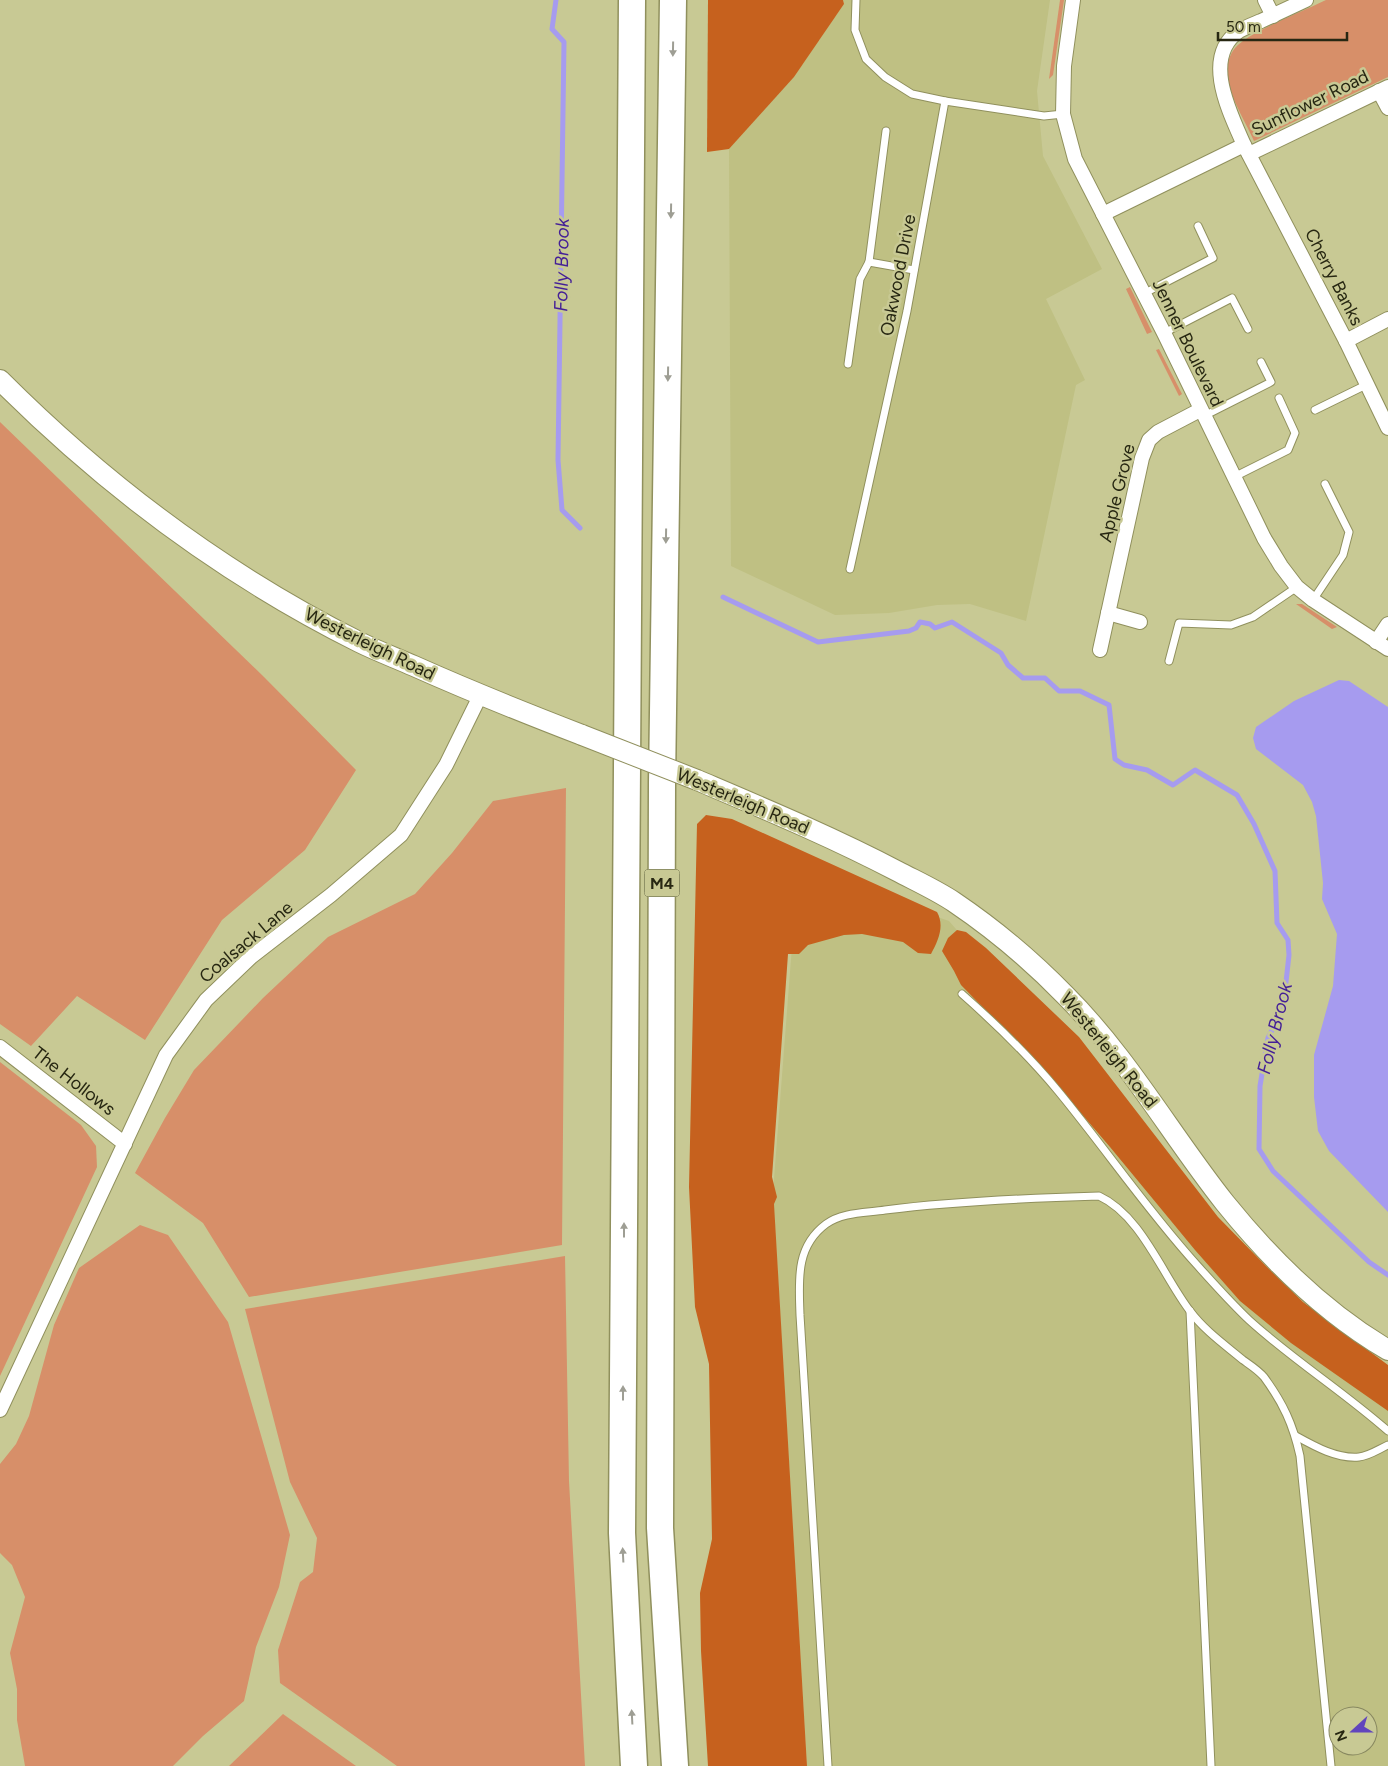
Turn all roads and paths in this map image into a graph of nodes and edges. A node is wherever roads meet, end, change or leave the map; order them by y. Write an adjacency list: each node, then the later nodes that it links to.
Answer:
1 (632, 0): 52 (highway, M4, one-way to 1)
2 (673, 0): 53 (highway, M4, one-way to 53)
3 (856, 0): 9 (lane)
4 (1073, 0): 11 (street, Jenner Boulevard)
5 (1265, 0): 7 (street)
6 (1306, 0): 7 (street, Cherry Banks)
7 (1273, 16): 13 (street, Cherry Banks)
8 (1384, 89): 10 (street); 13 (street, Sunflower Road)
9 (945, 101): 11 (lane); 17 (lane, Oakwood Drive)
10 (1388, 108)
11 (1063, 114): 14 (street, Jenner Boulevard)
12 (886, 131): 16 (lane)
13 (1247, 149): 14 (street); 22 (street, Cherry Banks)
14 (1103, 214): 18 (street, Jenner Boulevard)
15 (1198, 226): 18 (lane)
16 (869, 262): 17 (lane); 24 (lane)
17 (914, 270): 33 (lane, Oakwood Drive)
18 (1143, 294): 21 (street, Jenner Boulevard)
19 (1388, 319): 22 (street)
20 (1248, 329): 21 (lane)
21 (1164, 333): 29 (street, Jenner Boulevard)
22 (1346, 341): 26 (street, Cherry Banks)
23 (1261, 362): 29 (lane)
24 (848, 364)
25 (0, 380): 42 (street, Westerleigh Road)
26 (1366, 385): 28 (lane); 30 (street, Cherry Banks)
27 (1279, 398): 31 (lane)
28 (1315, 410)
29 (1202, 413): 31 (street, Jenner Boulevard); 36 (street, Apple Grove)
30 (1388, 428)
31 (1234, 477): 34 (street, Jenner Boulevard)
32 (1325, 484): 35 (lane)
33 (850, 569)
34 (1297, 586): 35 (street, Jenner Boulevard); 41 (lane)
35 (1313, 600): 39 (street, Jenner Boulevard)
36 (1108, 614): 37 (street); 40 (street, Apple Grove)
37 (1140, 622)
38 (1388, 624): 39 (street)
39 (1382, 645)
40 (1100, 650)
41 (1169, 661)
42 (480, 696): 45 (street, Coalsack Lane); 47 (street, Westerleigh Road, bridge)
43 (962, 994): 49 (lane)
44 (0, 1047): 45 (street, The Hollows)
45 (125, 1144): 48 (street, Coalsack Lane)
46 (1190, 1311): 50 (lane); 54 (lane); 55 (lane)
47 (1388, 1350)
48 (0, 1410)
49 (1388, 1431)
50 (1296, 1436): 51 (lane); 56 (lane)
51 (1388, 1444)
52 (634, 1766)
53 (675, 1766)
54 (828, 1766)
55 (1210, 1766)
56 (1331, 1766)

